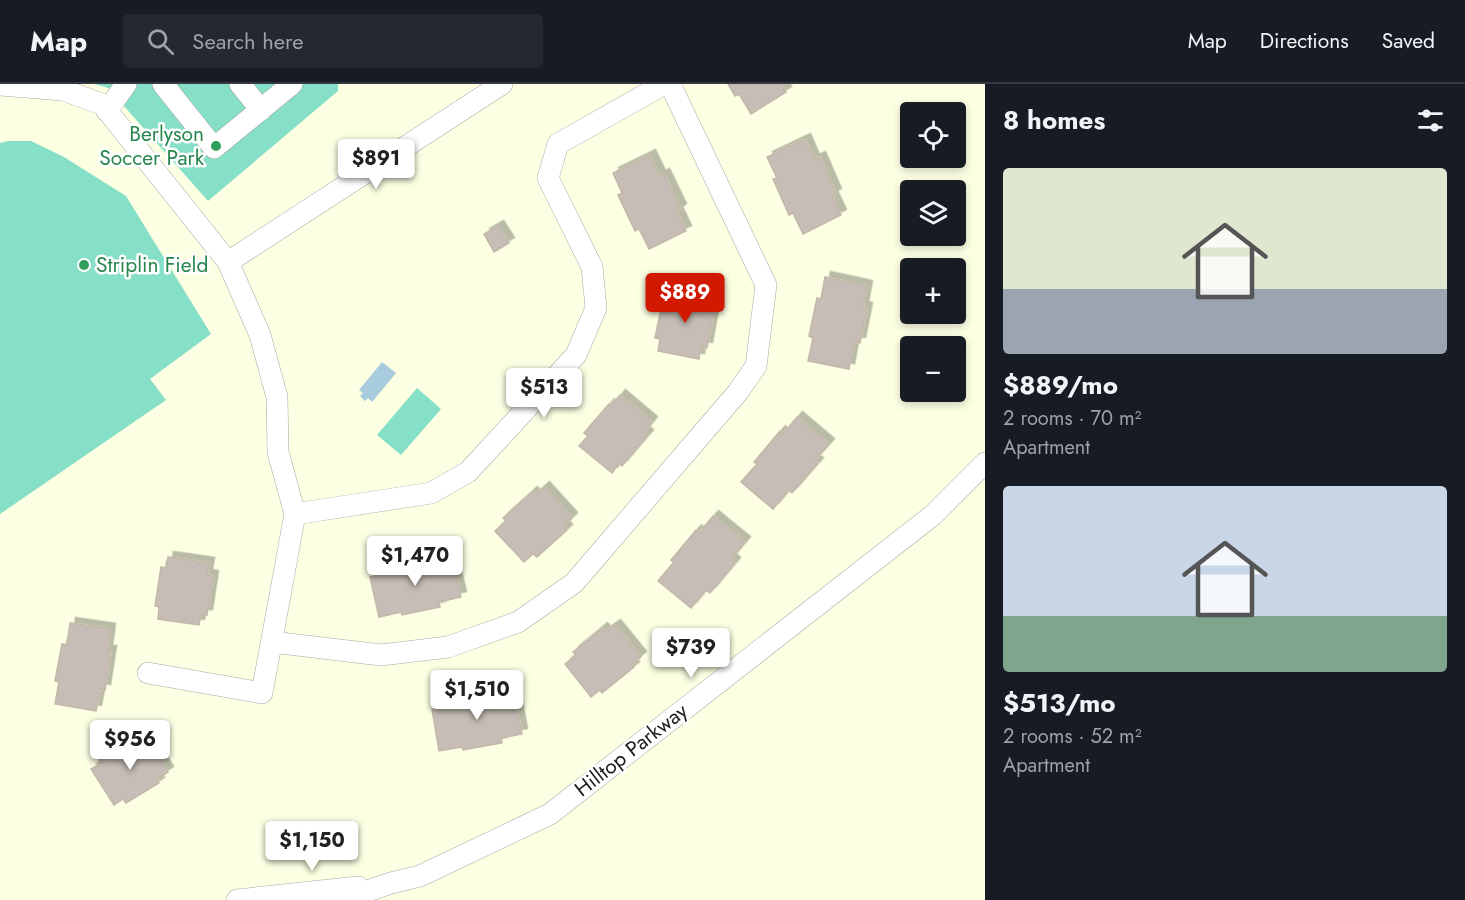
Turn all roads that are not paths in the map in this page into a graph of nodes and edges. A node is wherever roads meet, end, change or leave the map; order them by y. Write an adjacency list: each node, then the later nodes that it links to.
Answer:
1 (126, 84): 10 (street)
2 (163, 84): 9 (street)
3 (240, 84): 9 (street)
4 (292, 84): 9 (street)
5 (502, 84): 11 (street)
6 (664, 84): 13 (street)
7 (670, 84): 14 (street)
8 (0, 85): 10 (street)
9 (261, 110)
10 (107, 111): 11 (street)
11 (228, 262): 13 (street)
12 (985, 463): 16 (street, Hilltop Parkway)
13 (295, 514): 14 (street)
14 (272, 642): 15 (street)
15 (148, 673)
16 (391, 883): 17 (street, Hilltop Parkway); 18 (street, Hilltop Parkway)
17 (237, 900)
18 (341, 900)

